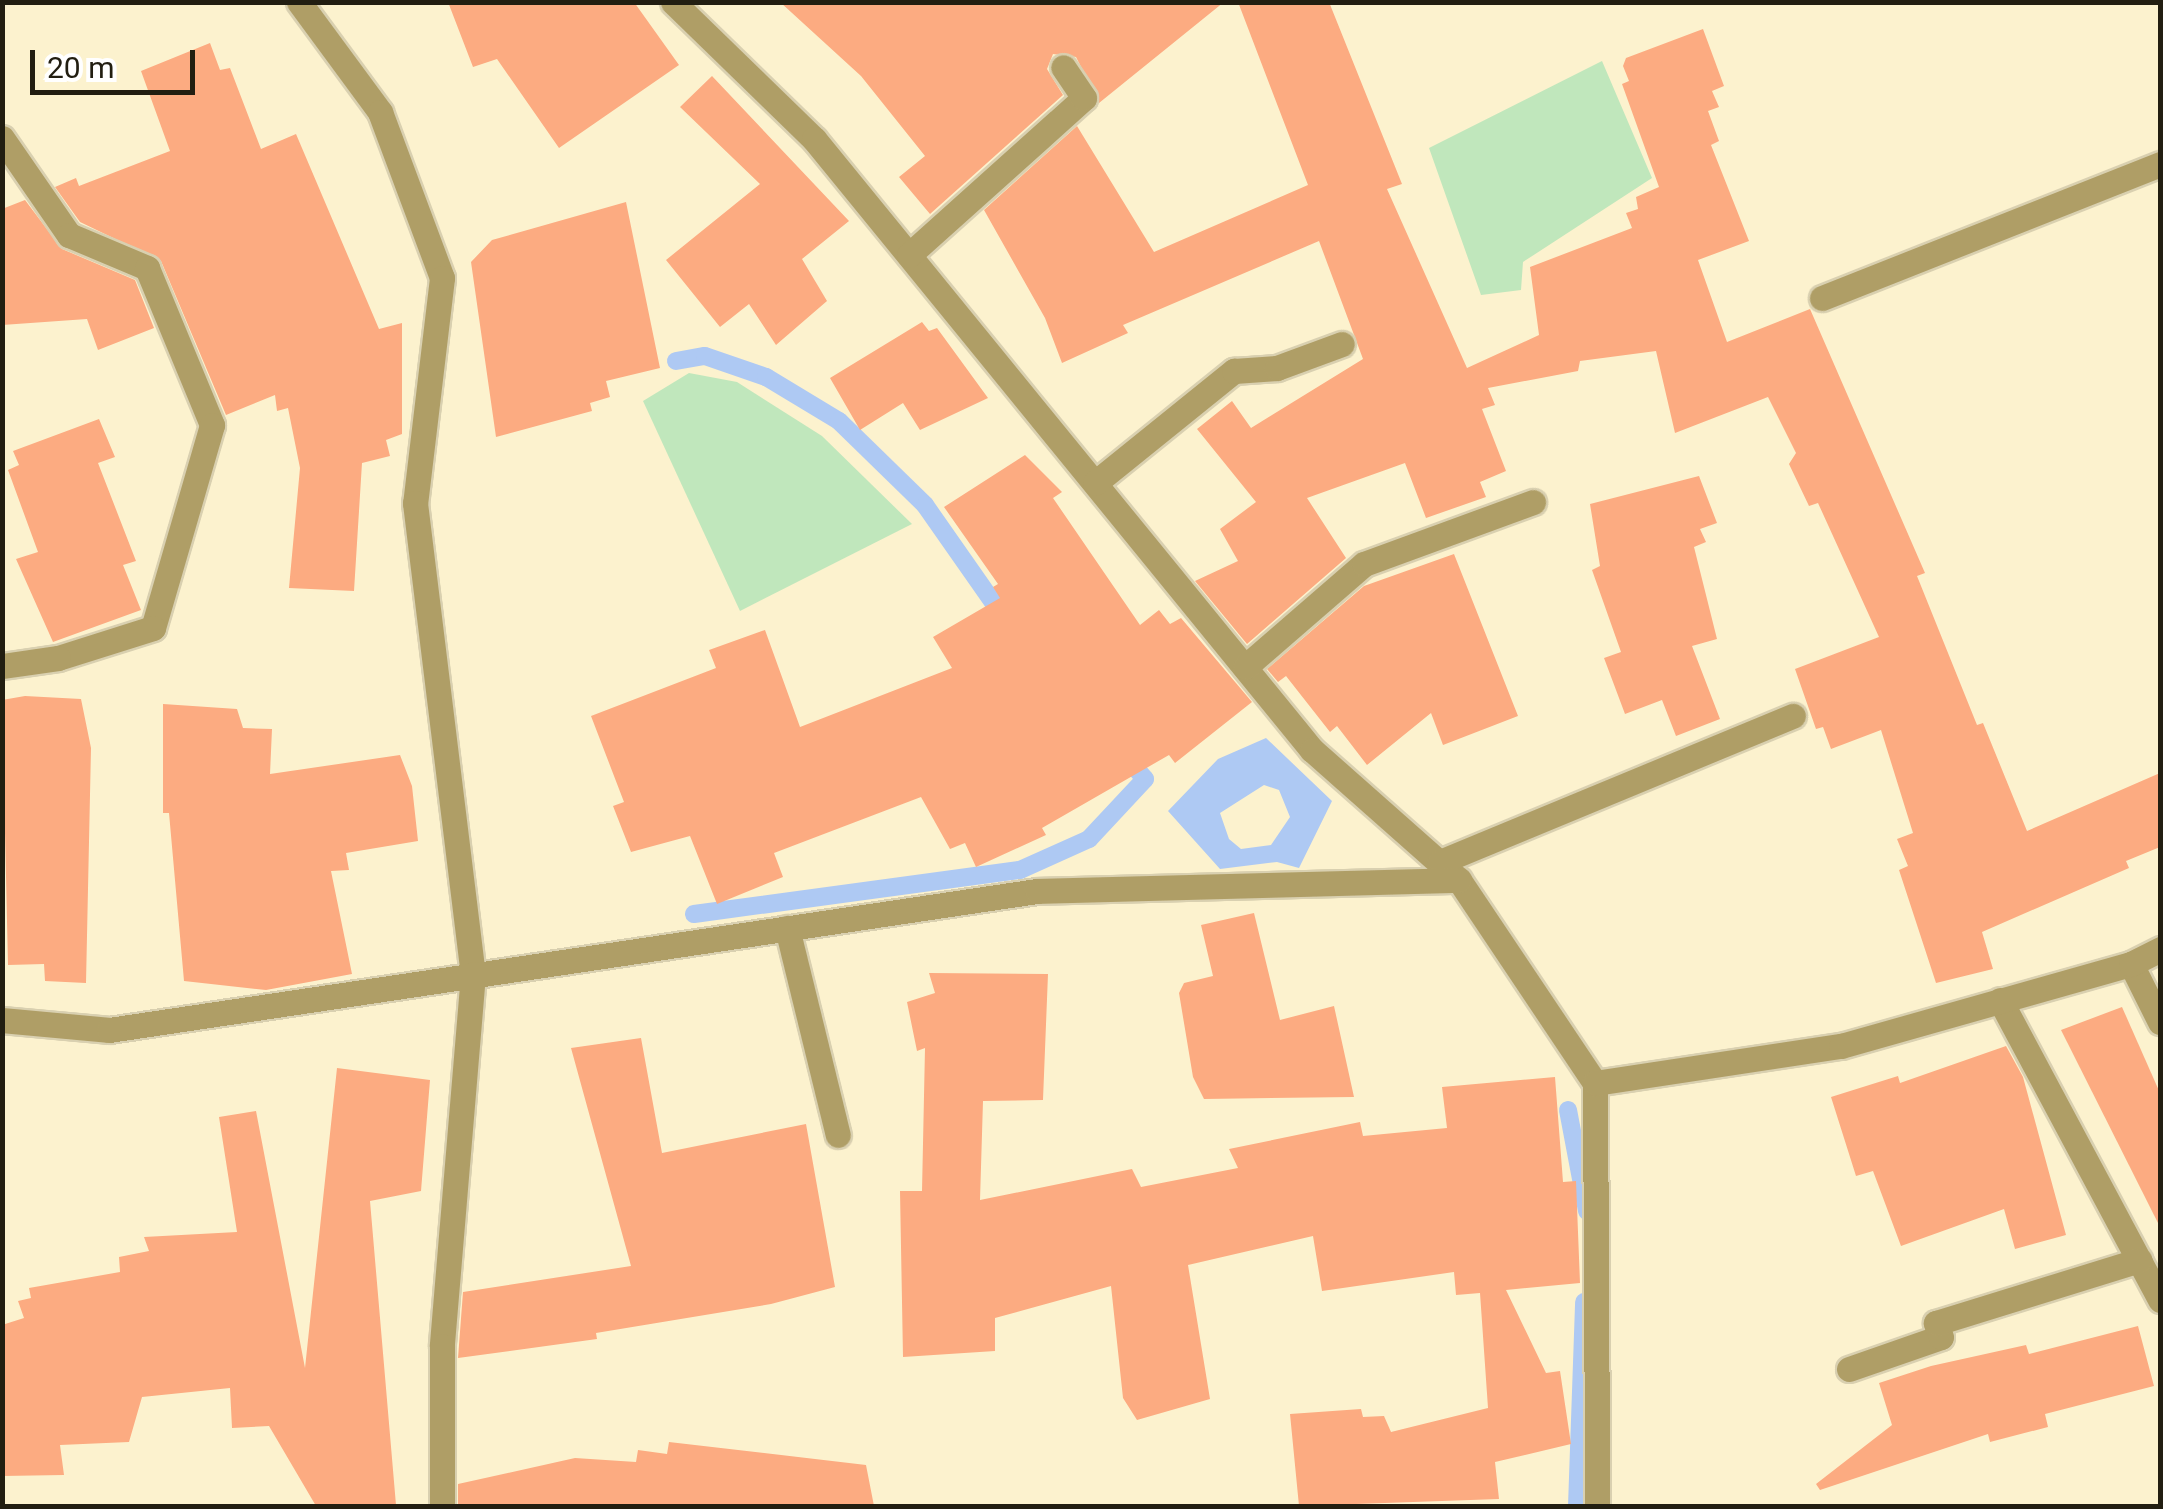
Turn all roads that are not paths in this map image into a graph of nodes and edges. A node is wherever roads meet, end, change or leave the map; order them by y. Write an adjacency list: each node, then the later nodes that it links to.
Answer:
1 (299, 2): 18 (street)
2 (672, 2): 6 (street)
3 (1063, 68): 6 (street)
4 (2, 138): 11 (street)
5 (2160, 164): 7 (street)
6 (909, 255): 9 (street)
7 (1822, 298)
8 (1342, 344): 9 (street)
9 (1095, 483): 12 (street)
10 (1533, 502): 12 (street)
11 (2, 666)
12 (1245, 668): 14 (street)
13 (1793, 716): 14 (street)
14 (1449, 871): 15 (street); 22 (street)
15 (786, 928): 18 (street); 23 (street)
16 (2160, 949): 17 (street)
17 (2130, 964): 19 (street); 21 (street)
18 (473, 974): 20 (street); 27 (street)
19 (2000, 1000): 22 (street); 24 (street)
20 (2, 1020)
21 (2160, 1022)
22 (1595, 1082): 28 (street)
23 (838, 1134)
24 (2139, 1260): 25 (street); 26 (street)
25 (2160, 1300)
26 (1849, 1369)
27 (442, 1506)
28 (1597, 1506)

